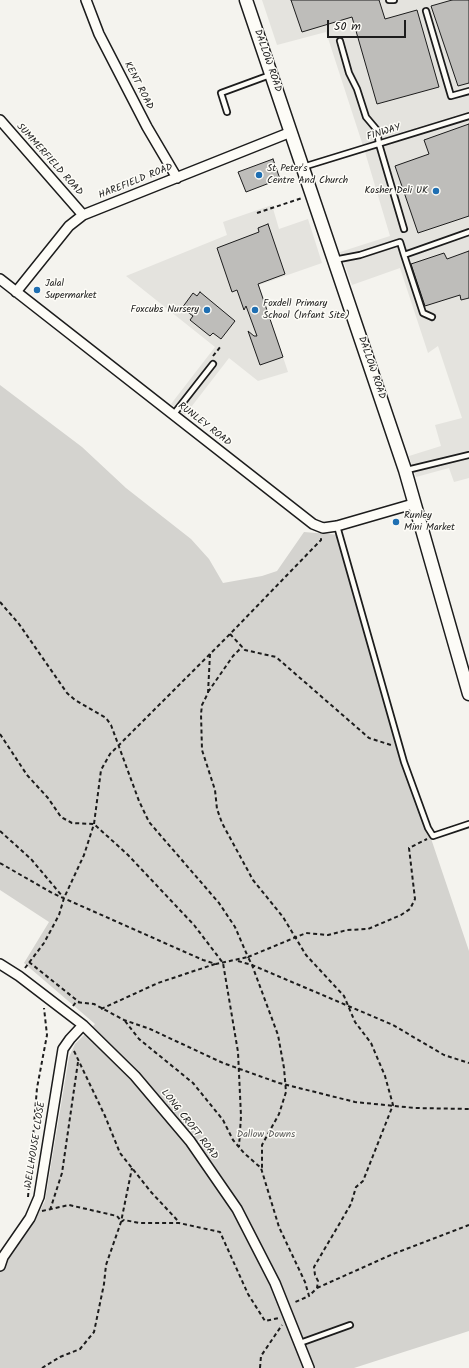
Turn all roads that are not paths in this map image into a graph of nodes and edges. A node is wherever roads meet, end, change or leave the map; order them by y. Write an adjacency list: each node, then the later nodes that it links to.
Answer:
1 (86, 0): 15 (street, KENT ROAD)
2 (246, 0): 7 (street, DALLOW ROAD)
3 (389, 0): 4 (lane)
4 (394, 0)
5 (426, 11): 8 (lane)
6 (340, 41): 13 (lane)
7 (272, 75): 9 (lane); 12 (street, DALLOW ROAD)
8 (469, 91)
9 (227, 112)
10 (469, 116): 13 (lane, FINWAY)
11 (0, 120): 16 (street, SUMMERFIELD ROAD)
12 (291, 132): 14 (street, DALLOW ROAD); 15 (street, HAREFIELD ROAD)
13 (379, 144): 14 (lane, FINWAY); 17 (lane)
14 (303, 167): 20 (street, DALLOW ROAD)
15 (176, 178): 16 (street, HAREFIELD ROAD)
16 (83, 215): 22 (street, HAREFIELD ROAD)
17 (404, 229)
18 (469, 232): 19 (lane)
19 (404, 255): 20 (lane); 23 (lane)
20 (334, 260): 27 (street, DALLOW ROAD)
21 (0, 279): 22 (street, RUNLEY ROAD)
22 (16, 292): 25 (street, RUNLEY ROAD)
23 (432, 317)
24 (213, 364): 25 (lane)
25 (173, 415): 29 (street, RUNLEY ROAD)
26 (469, 455): 27 (lane)
27 (405, 470): 28 (street, DALLOW ROAD)
28 (414, 504): 29 (street); 30 (street, DALLOW ROAD)
29 (337, 526): 31 (lane)
30 (469, 694)
31 (469, 824)
32 (0, 964): 33 (street, LONG CROFT ROAD)
33 (83, 1025): 34 (street, WELLHOUSE CLOSE); 36 (street, LONG CROFT ROAD)
34 (0, 1266)
35 (350, 1325): 36 (lane)
36 (300, 1343): 37 (street, LONG CROFT ROAD)
37 (309, 1368)

